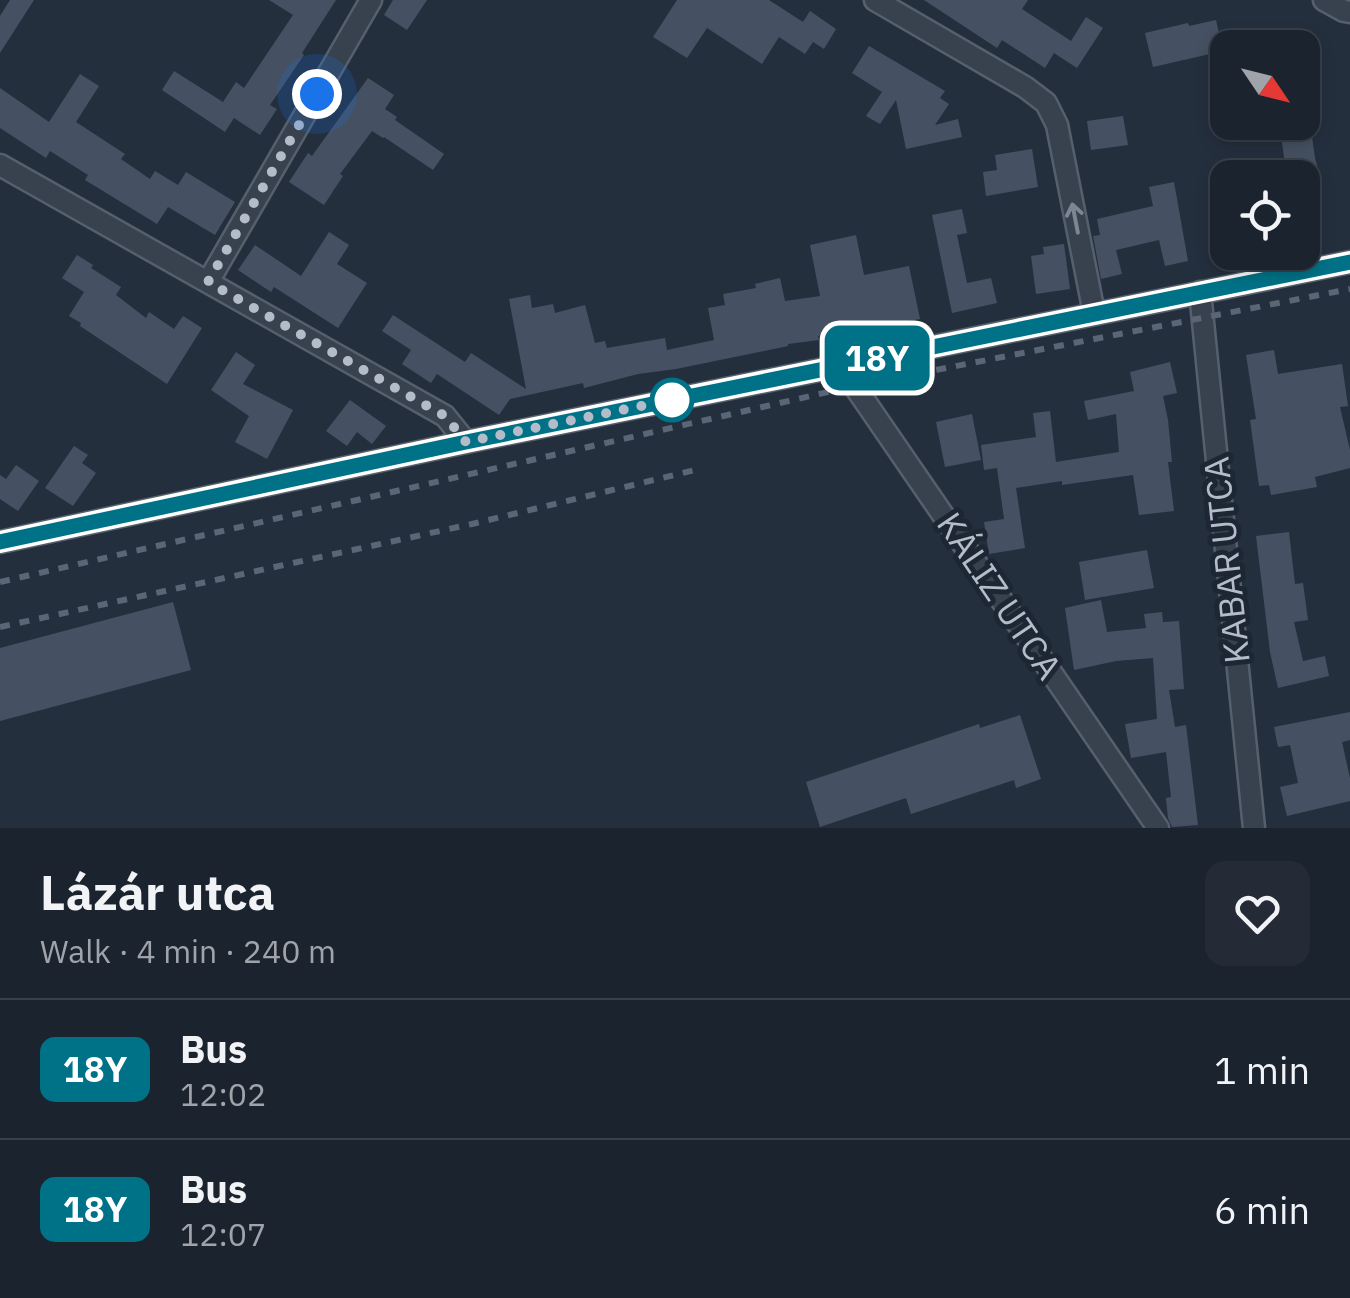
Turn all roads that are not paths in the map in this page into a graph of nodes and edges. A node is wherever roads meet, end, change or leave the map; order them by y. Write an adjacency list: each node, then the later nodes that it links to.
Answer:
1 (371, 0): 7 (street)
2 (875, 0): 9 (street, one-way to 2)
3 (1324, 0): 4 (street)
4 (1350, 12)
5 (0, 165): 7 (street)
6 (1350, 262): 8 (street)
7 (208, 282): 11 (street)
8 (1200, 292): 9 (street); 14 (street, KABAR UTCA)
9 (1094, 313): 10 (street)
10 (840, 365): 11 (street); 13 (street, KÁLIZ UTCA)
11 (466, 442): 12 (street)
12 (0, 542)
13 (1158, 828)
14 (1254, 828)

